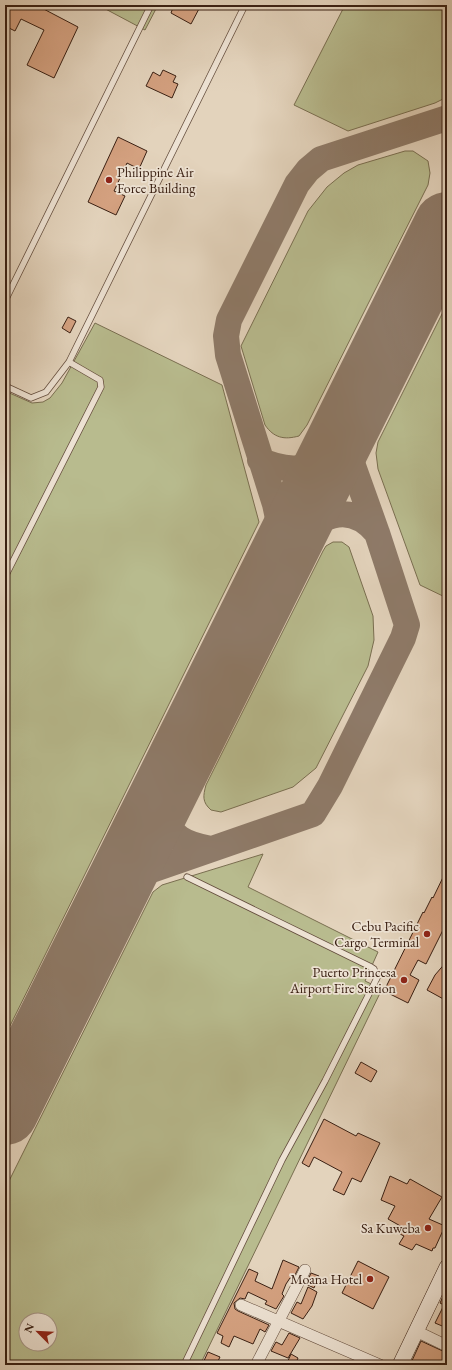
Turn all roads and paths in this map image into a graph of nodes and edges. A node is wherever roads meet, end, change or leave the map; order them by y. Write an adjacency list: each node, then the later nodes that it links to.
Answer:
1 (151, 5): 3 (lane)
2 (245, 5): 4 (lane)
3 (5, 300)
4 (69, 362): 5 (lane); 6 (lane)
5 (5, 386)
6 (5, 577)
7 (187, 877): 14 (lane)
8 (447, 1269): 12 (street)
9 (305, 1270): 11 (street)
10 (241, 1305): 11 (street)
11 (280, 1320): 15 (street); 16 (street)
12 (416, 1331): 13 (street); 17 (street)
13 (447, 1346)
14 (184, 1365)
15 (256, 1365)
16 (380, 1365)
17 (400, 1365)

